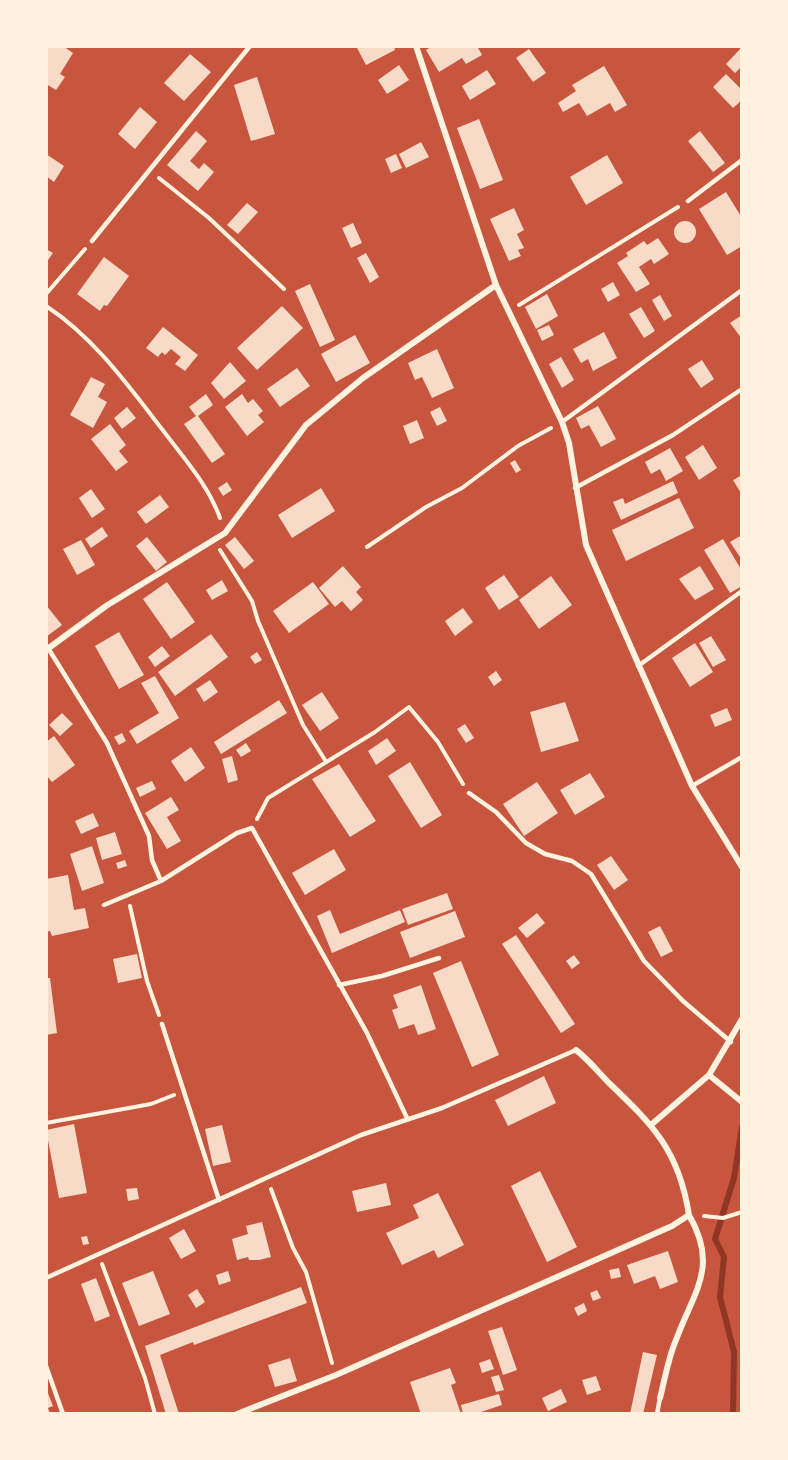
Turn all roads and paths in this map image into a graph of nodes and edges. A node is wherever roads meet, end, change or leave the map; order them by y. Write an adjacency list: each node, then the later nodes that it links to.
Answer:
1 (250, 46): 4 (lane)
2 (416, 46): 7 (street)
3 (741, 160): 5 (lane)
4 (150, 168): 6 (lane); 8 (path)
5 (688, 201): 12 (path)
6 (92, 241): 10 (path)
7 (496, 285): 12 (street); 16 (street)
8 (284, 289)
9 (741, 290): 14 (lane)
10 (46, 294)
11 (46, 306): 16 (path)
12 (507, 312): 14 (street)
13 (741, 389): 15 (lane)
14 (562, 422): 15 (street); 18 (path)
15 (575, 488): 21 (street)
16 (225, 533): 17 (street)
17 (214, 540): 20 (street); 23 (path)
18 (367, 547)
19 (741, 591): 21 (lane)
20 (47, 649): 28 (lane)
21 (638, 666): 24 (street)
22 (741, 757): 24 (lane)
23 (325, 760): 25 (path); 26 (path)
24 (692, 786): 27 (street)
25 (469, 793): 35 (lane)
26 (252, 828): 28 (lane); 32 (lane)
27 (741, 867)
28 (161, 881): 29 (lane)
29 (127, 894): 30 (lane); 34 (path)
30 (104, 905)
31 (439, 958): 32 (lane)
32 (339, 985): 40 (lane)
33 (741, 1018): 35 (street)
34 (162, 1024): 38 (lane)
35 (730, 1041): 37 (street)
36 (576, 1050): 40 (lane); 42 (street)
37 (709, 1075): 39 (street); 42 (street)
38 (183, 1091): 41 (path); 44 (lane)
39 (741, 1102)
40 (407, 1118): 43 (lane)
41 (46, 1123)
42 (652, 1124): 46 (street)
43 (268, 1179): 44 (lane); 50 (path)
44 (219, 1200): 47 (lane)
45 (741, 1212): 46 (path)
46 (689, 1215): 50 (street); 51 (street)
47 (99, 1254): 48 (lane); 53 (path)
48 (46, 1278)
49 (46, 1366): 52 (lane)
50 (336, 1375): 54 (street)
51 (660, 1398): 55 (lane)
52 (63, 1413)
53 (155, 1413)
54 (237, 1413)
55 (657, 1413)

